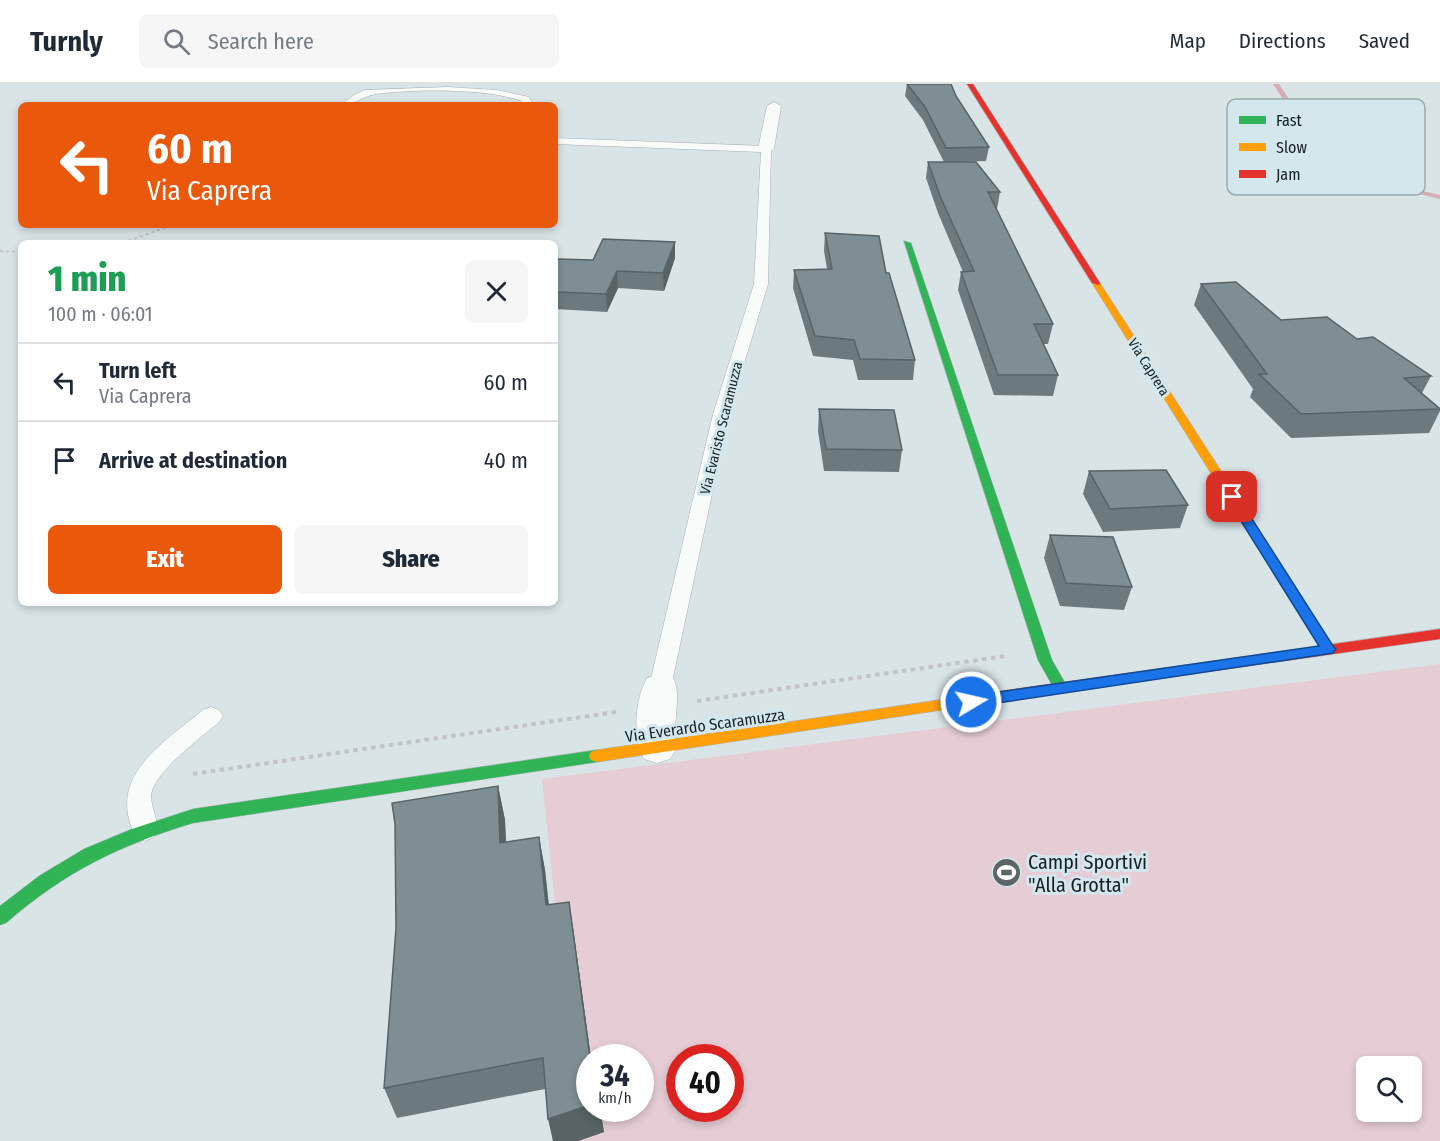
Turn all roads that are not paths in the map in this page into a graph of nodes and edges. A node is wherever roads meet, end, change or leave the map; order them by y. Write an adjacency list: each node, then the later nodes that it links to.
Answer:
1 (970, 84): 9 (street, Via Caprera)
2 (350, 102): 3 (lane)
3 (527, 102)
4 (774, 106): 6 (street, Via Evaristo Scaramuzza)
5 (558, 141): 6 (lane)
6 (766, 149): 11 (lane, Via Evaristo Scaramuzza)
7 (907, 243): 10 (street)
8 (1440, 634): 9 (street, Via Everardo Scaramuzza)
9 (1328, 649): 10 (street, Via Everardo Scaramuzza)
10 (1061, 688): 13 (street, Via Everardo Scaramuzza)
11 (674, 695): 13 (street, Via Evaristo Scaramuzza)
12 (211, 716): 14 (lane)
13 (657, 749): 14 (street, Via Everardo Scaramuzza)
14 (145, 830): 15 (street, Via Everardo Scaramuzza)
15 (0, 917)

